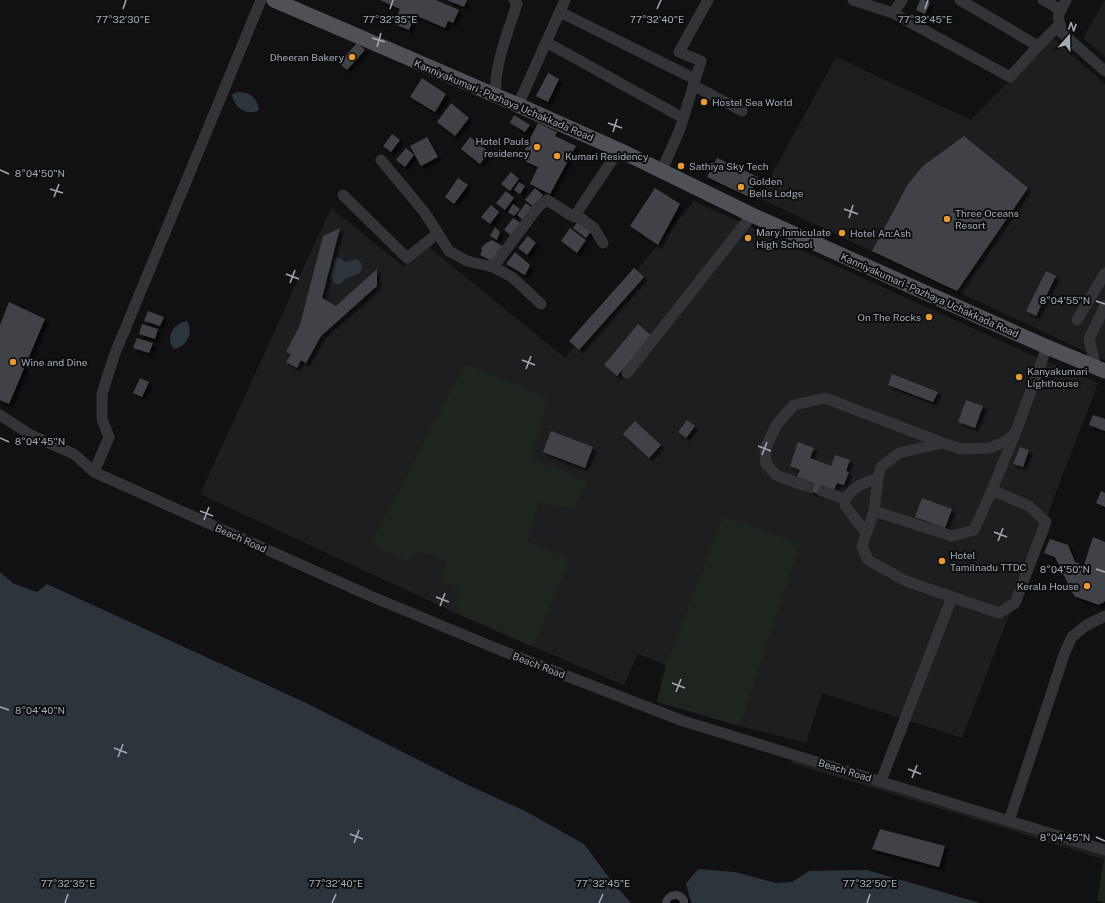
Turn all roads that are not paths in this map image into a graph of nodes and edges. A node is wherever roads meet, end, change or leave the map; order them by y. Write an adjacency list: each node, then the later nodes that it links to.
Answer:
1 (261, 0): 42 (street)
2 (514, 0): 18 (street)
3 (565, 0): 11 (street)
4 (708, 0): 17 (street)
5 (853, 0): 12 (street)
6 (902, 0): 12 (street)
7 (960, 0): 15 (street)
8 (1043, 0): 10 (street)
9 (284, 2): 18 (main road, Kanniyakumari - Pazhaya Uchakkada Road)
10 (1064, 5): 13 (street)
11 (560, 12): 14 (street); 17 (street)
12 (893, 13): 15 (street)
13 (1060, 24): 15 (street); 16 (street)
14 (546, 42): 19 (street); 21 (street)
15 (1038, 46)
16 (1105, 71)
17 (694, 82): 20 (street); 21 (street)
18 (496, 96): 19 (main road, Kanniyakumari - Pazhaya Uchakkada Road)
19 (518, 105): 22 (main road, Kanniyakumari - Pazhaya Uchakkada Road)
20 (742, 111)
21 (683, 118): 24 (street)
22 (619, 150): 24 (main road, Kanniyakumari - Pazhaya Uchakkada Road); 27 (street)
23 (381, 160): 28 (street)
24 (662, 170): 26 (main road, Kanniyakumari - Pazhaya Uchakkada Road)
25 (343, 195): 28 (street)
26 (752, 215): 36 (main road, Kanniyakumari - Pazhaya Uchakkada Road); 38 (street)
27 (574, 217): 29 (street); 30 (street)
28 (438, 233): 30 (street)
29 (603, 243)
30 (493, 267): 33 (street)
31 (1105, 273): 32 (street)
32 (1102, 287): 35 (street)
33 (540, 304)
34 (1105, 306): 37 (street)
35 (1077, 320)
36 (1047, 347): 37 (main road, Kanniyakumari - Pazhaya Uchakkada Road); 40 (street)
37 (1101, 370)
38 (627, 373)
39 (0, 415): 42 (street, Beach Road)
40 (1015, 434): 41 (street); 45 (street)
41 (943, 444): 43 (street); 44 (street)
42 (94, 472): 52 (street, Beach Road)
43 (878, 478): 47 (street); 48 (street)
44 (803, 485)
45 (992, 490): 48 (street); 50 (street)
46 (825, 492): 47 (street)
47 (845, 500): 49 (street)
48 (874, 511): 49 (street)
49 (866, 533): 50 (street)
50 (952, 598): 52 (street)
51 (1105, 616): 53 (street)
52 (881, 781): 53 (street, Beach Road)
53 (1009, 821): 54 (street, Beach Road)
54 (1105, 850)

